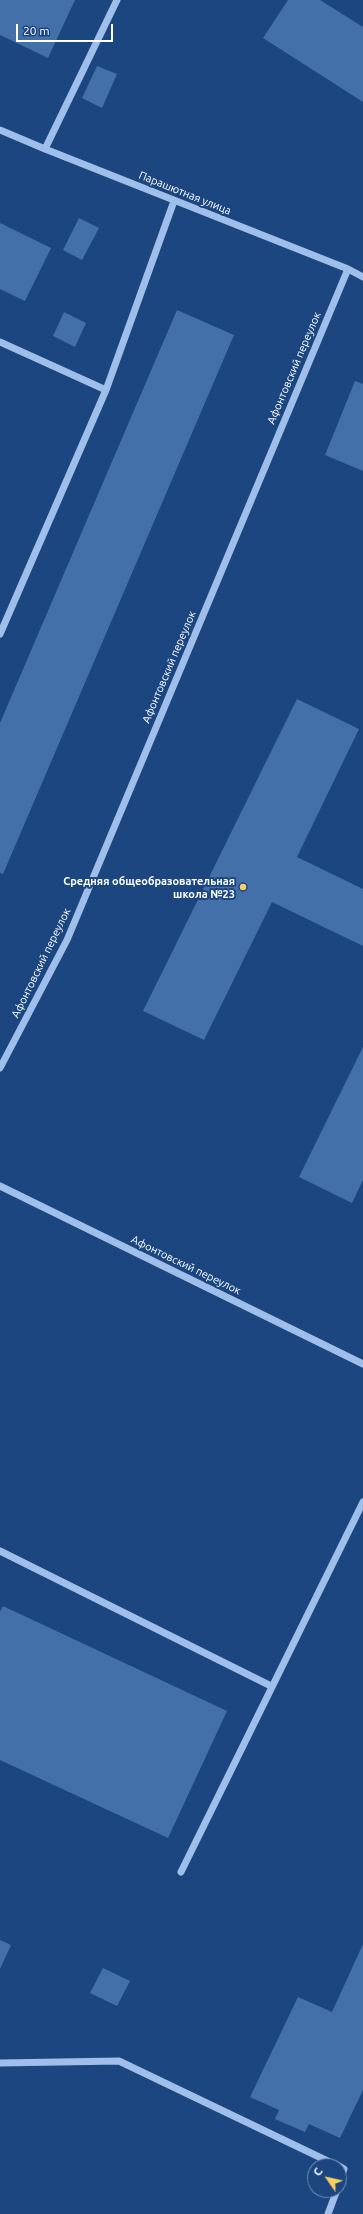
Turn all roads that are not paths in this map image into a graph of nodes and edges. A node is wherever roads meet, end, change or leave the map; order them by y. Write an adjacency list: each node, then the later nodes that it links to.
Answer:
1 (117, 0): 3 (street)
2 (0, 130): 3 (street, Парашютная улица)
3 (45, 149): 4 (street, Парашютная улица)
4 (174, 201): 5 (street, Парашютная улица); 8 (street)
5 (348, 269): 6 (street, Парашютная улица); 10 (street, Афонтовский переулок)
6 (363, 277)
7 (0, 342): 8 (street)
8 (106, 390): 9 (street)
9 (0, 634)
10 (0, 1068)
11 (0, 1186): 12 (street, Афонтовский переулок)
12 (363, 1364)
13 (363, 1502): 15 (street)
14 (0, 1551): 15 (street)
15 (271, 1686): 16 (street)
16 (181, 1872)
17 (0, 2063): 18 (street)
18 (322, 2158)
19 (333, 2198): 20 (street)
20 (328, 2214)

